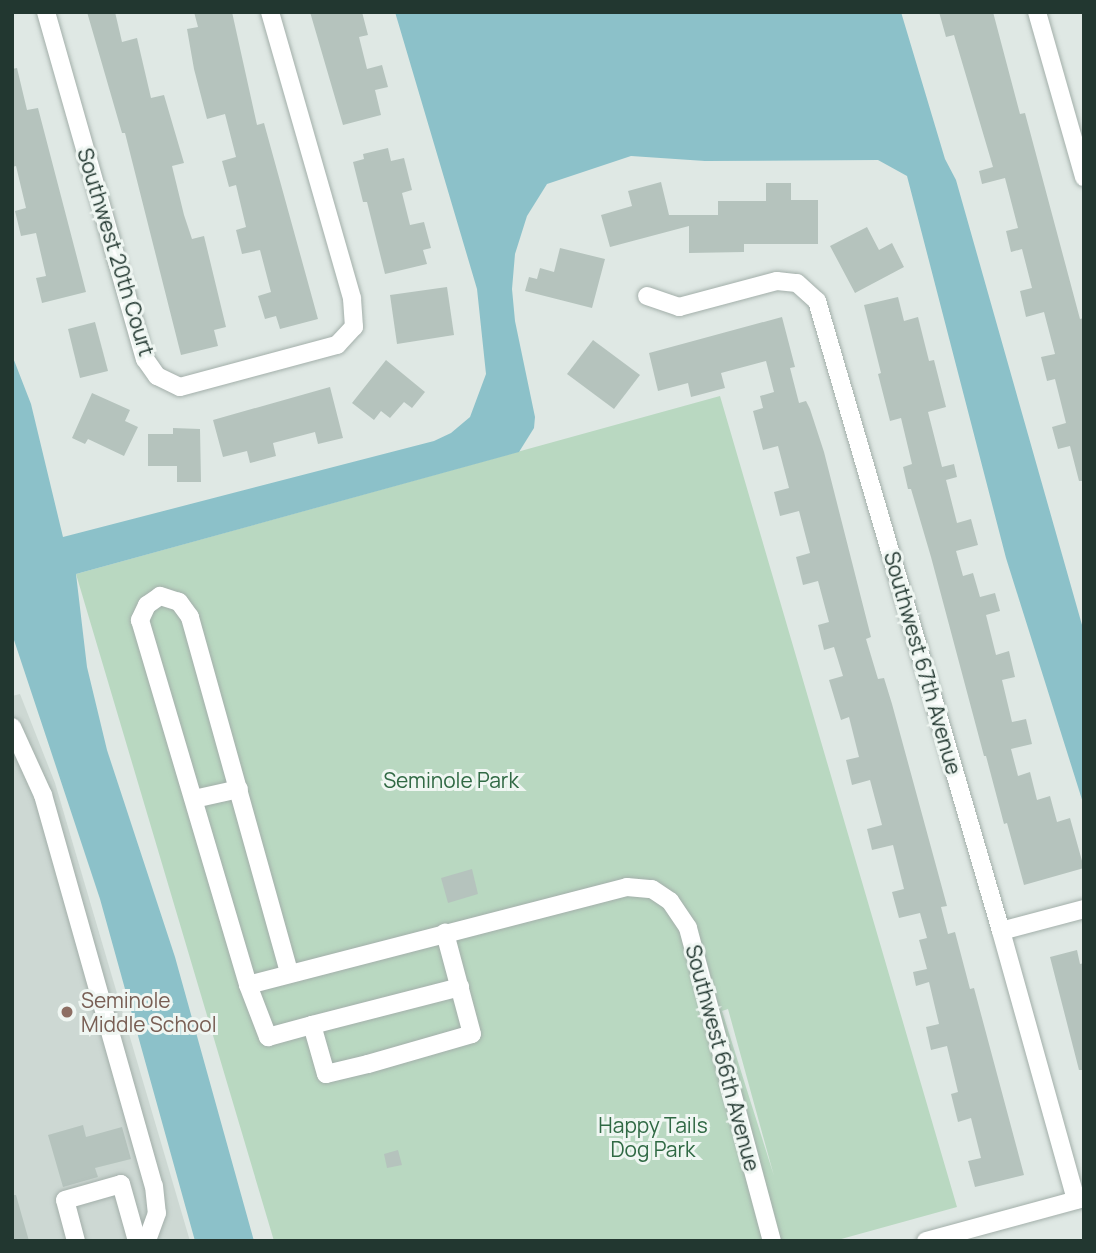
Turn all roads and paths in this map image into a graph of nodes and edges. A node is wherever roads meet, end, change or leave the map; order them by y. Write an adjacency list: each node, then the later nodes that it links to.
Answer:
1 (46, 12): 2 (street, Southwest 20th Court)
2 (270, 12)
3 (1037, 12): 4 (street)
4 (1084, 177)
5 (648, 296): 10 (street, Southwest 67th Avenue)
6 (12, 727): 19 (street)
7 (239, 789): 8 (street); 8 (street); 12 (street)
8 (194, 799): 13 (street)
9 (1084, 909): 10 (street)
10 (1001, 931): 16 (street, Southwest 67th Avenue)
11 (445, 933): 12 (street); 14 (street); 20 (street, Southwest 66th Avenue)
12 (289, 972): 13 (street)
13 (248, 985): 15 (street)
14 (460, 987): 15 (street); 15 (street)
15 (312, 1025)
16 (1080, 1199): 21 (street)
17 (76, 1241): 18 (street)
18 (137, 1241)
19 (147, 1241)
20 (772, 1241)
21 (926, 1241)

